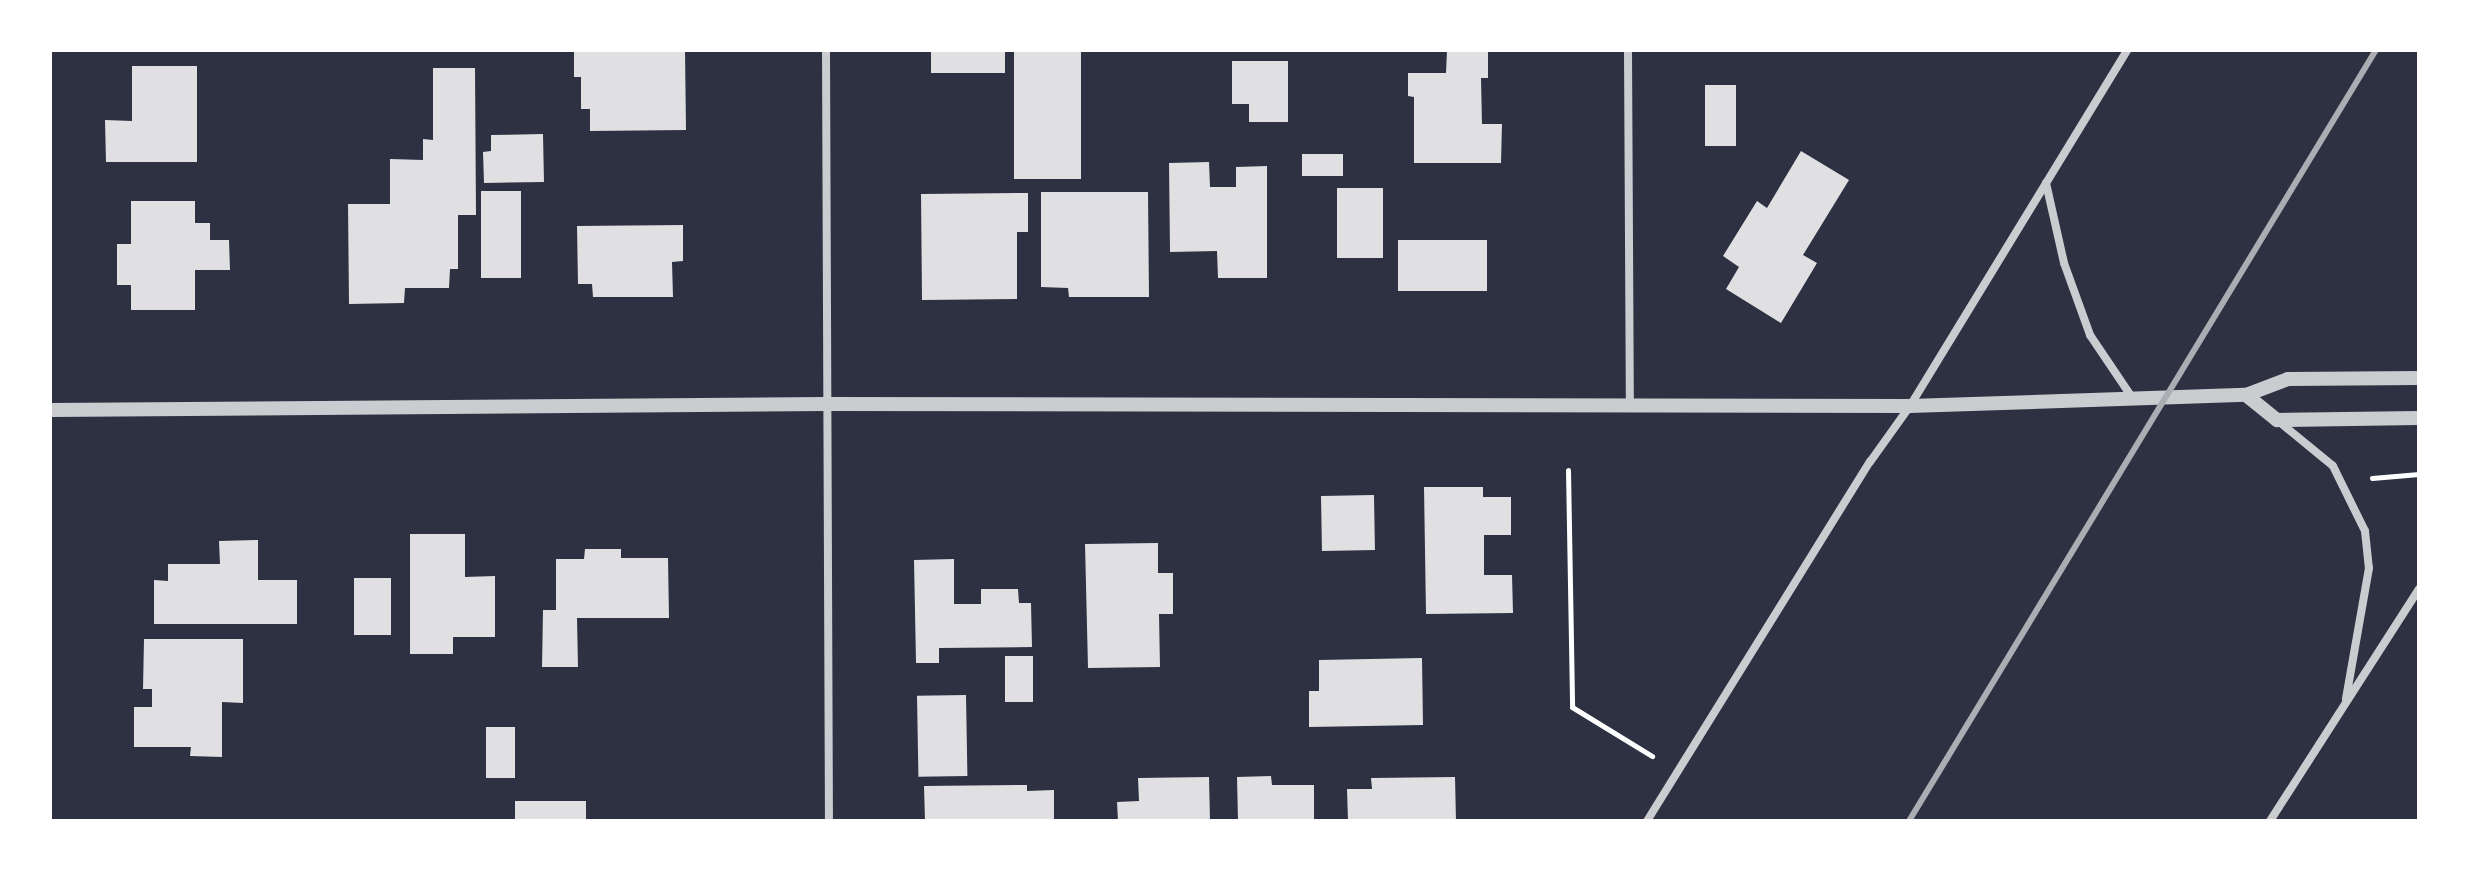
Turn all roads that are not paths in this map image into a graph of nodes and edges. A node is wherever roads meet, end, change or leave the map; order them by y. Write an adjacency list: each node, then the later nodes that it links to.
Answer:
1 (826, 50): 8 (street)
2 (1628, 50): 10 (street)
3 (2127, 50): 4 (street)
4 (2046, 182): 7 (street); 9 (street)
5 (2419, 378): 6 (street)
6 (2246, 395): 7 (street); 13 (street)
7 (2131, 396): 9 (street)
8 (825, 404): 10 (street); 11 (street); 16 (street)
9 (1910, 406): 10 (street); 17 (street)
10 (1630, 407)
11 (50, 410)
12 (2419, 418): 13 (street)
13 (2277, 420): 15 (street)
14 (2419, 589): 15 (street)
15 (2346, 699): 18 (street)
16 (829, 821)
17 (1647, 821)
18 (2270, 821)

